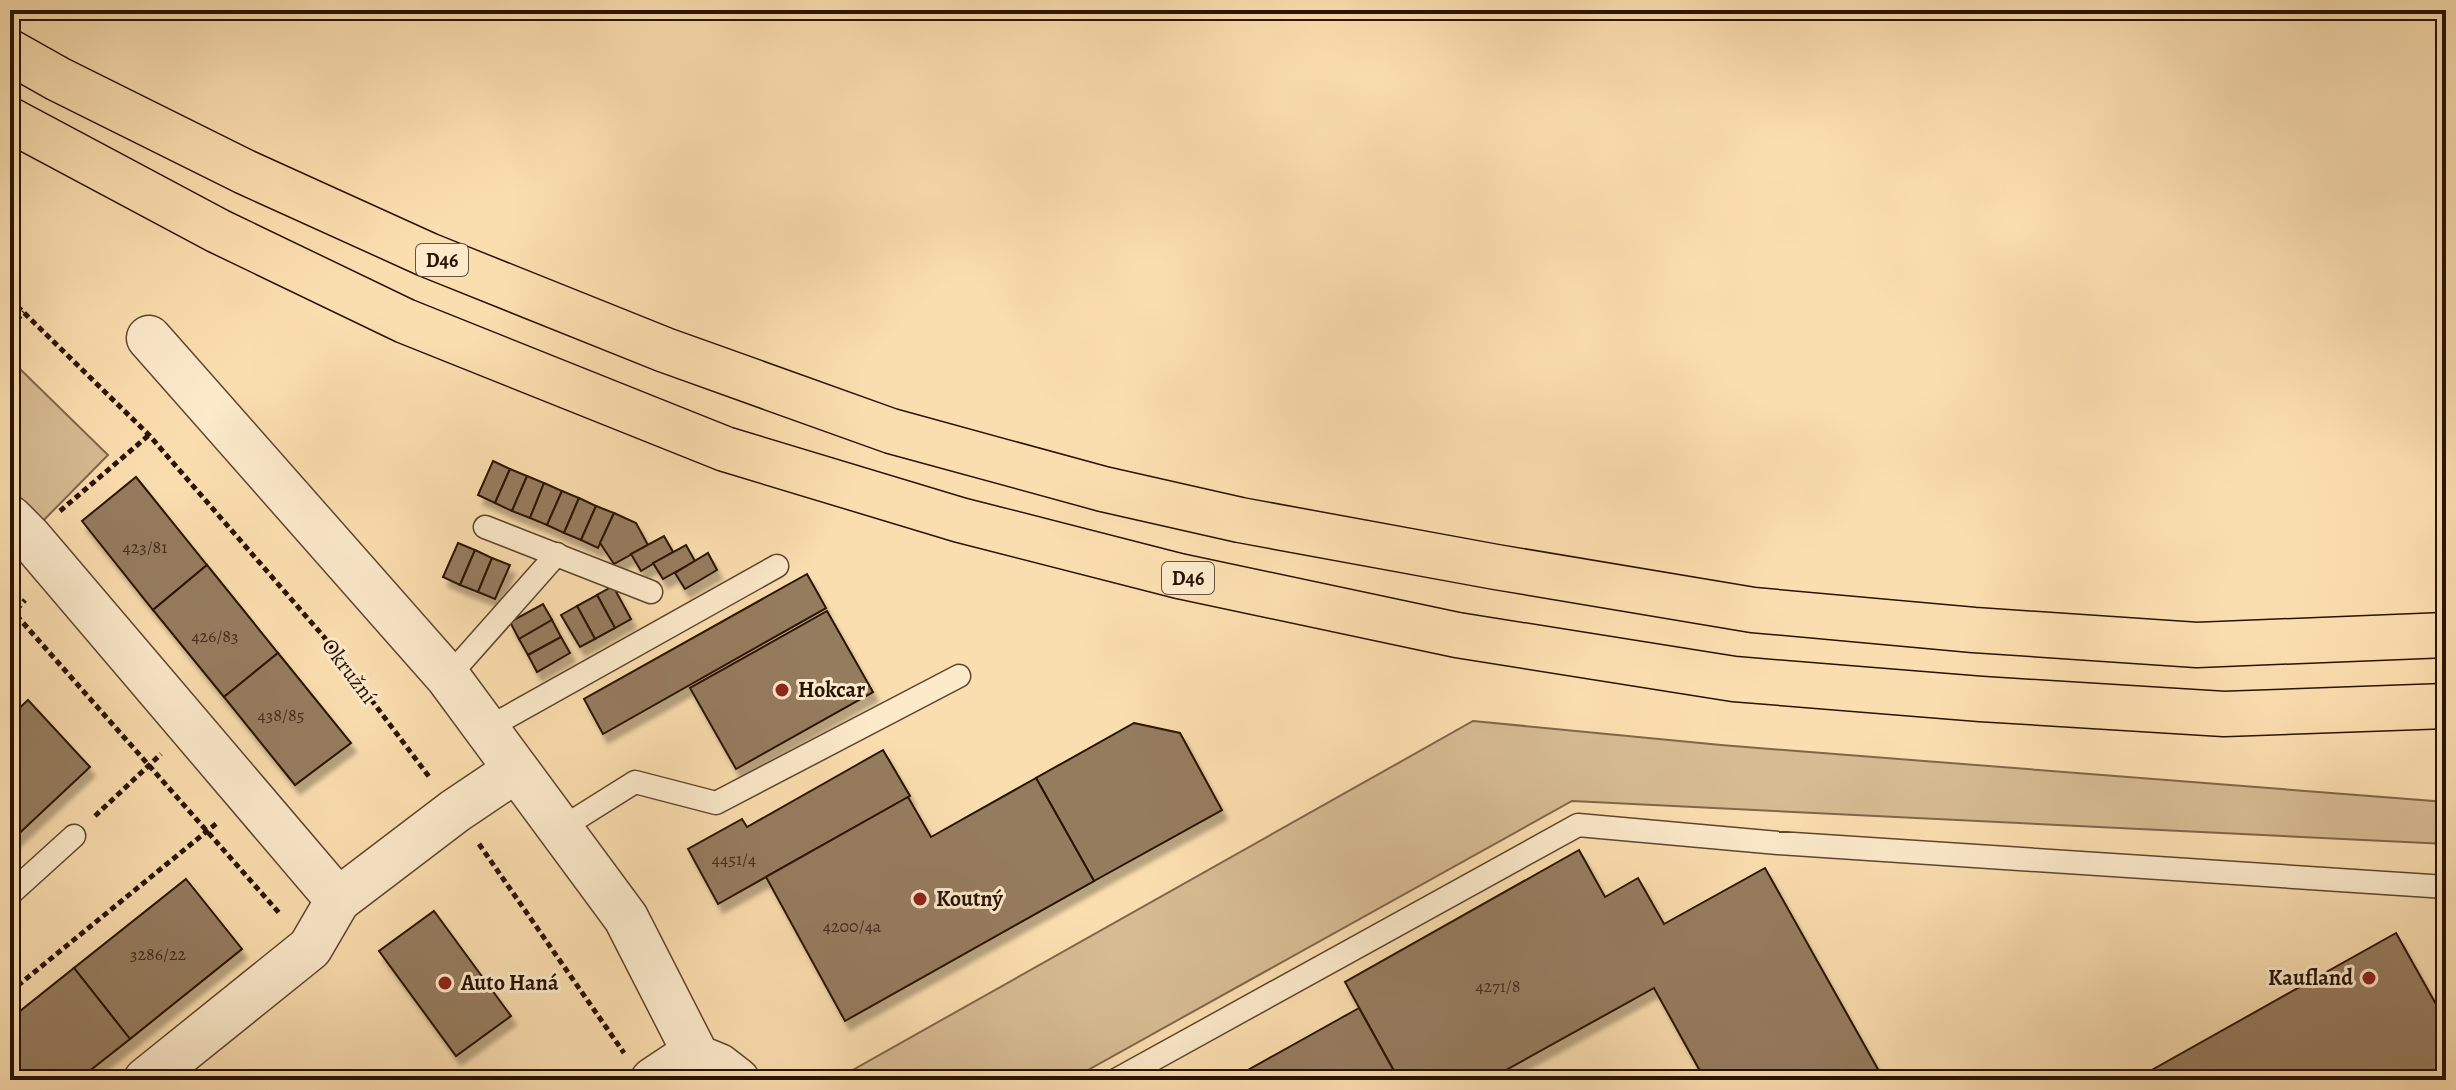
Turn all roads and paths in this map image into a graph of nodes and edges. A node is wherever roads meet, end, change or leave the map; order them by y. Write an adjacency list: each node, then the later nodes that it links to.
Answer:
1 (10, 52): 14 (highway, D46)
2 (10, 120): 17 (highway, D46)
3 (10, 299): 4 (path, Okružní)
4 (24, 312): 5 (path); 7 (path, Okružní)
5 (10, 328)
6 (149, 338): 16 (street)
7 (149, 435): 8 (path); 23 (path, Okružní)
8 (16, 526): 18 (street)
9 (485, 527): 10 (lane)
10 (557, 554): 12 (lane); 16 (lane)
11 (777, 566): 19 (lane)
12 (651, 592)
13 (10, 608): 20 (path)
14 (2446, 635)
15 (959, 676): 24 (lane)
16 (448, 677): 19 (street)
17 (2446, 706)
18 (191, 726): 20 (path); 22 (street)
19 (486, 729): 21 (street)
20 (149, 766): 25 (path); 26 (path)
21 (516, 770): 23 (street); 24 (street)
22 (250, 797): 25 (path); 29 (street)
23 (455, 811): 29 (street); 33 (path, Okružní)
24 (560, 829): 32 (street)
25 (206, 830): 30 (path); 31 (path)
26 (74, 836): 28 (lane)
27 (2446, 887): 36 (lane)
28 (10, 894)
29 (338, 900): 30 (street)
30 (310, 948): 34 (street)
31 (10, 992)
32 (697, 1057): 33 (street); 35 (street)
33 (642, 1070)
34 (146, 1080)
35 (737, 1080)
36 (1116, 1080)

